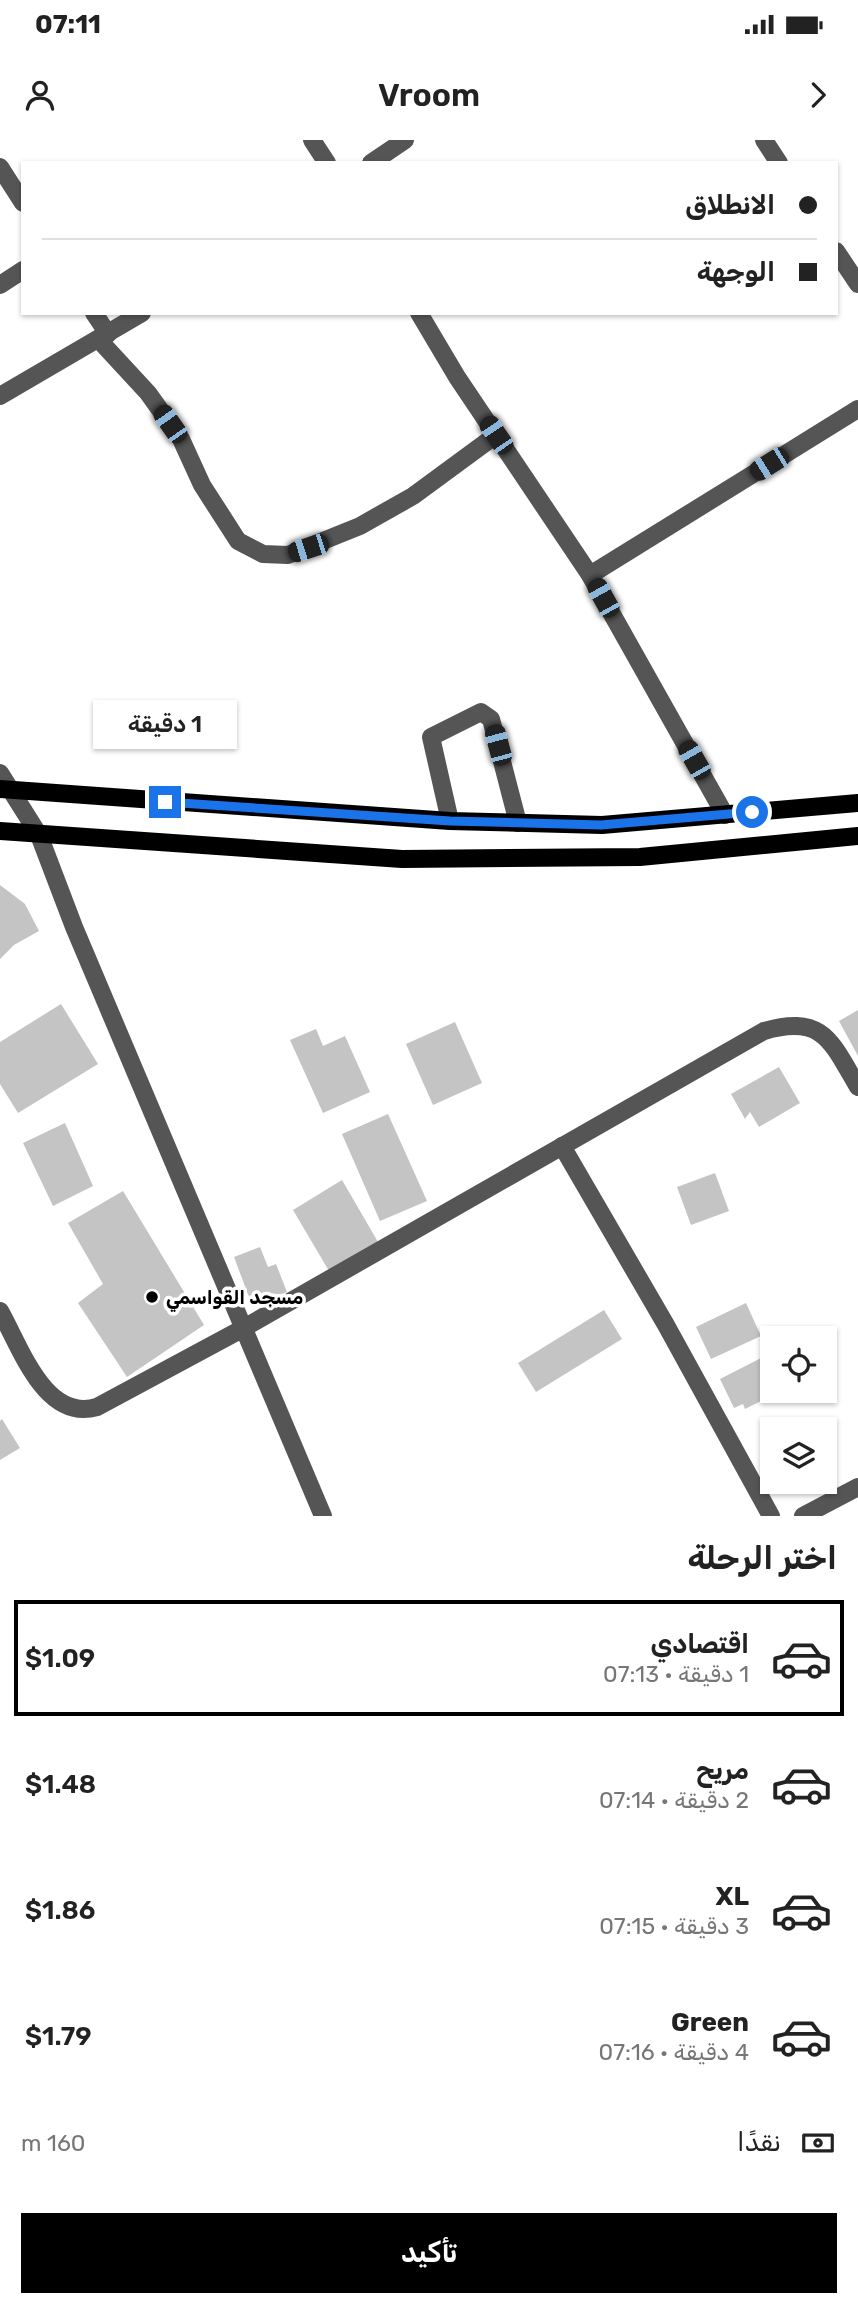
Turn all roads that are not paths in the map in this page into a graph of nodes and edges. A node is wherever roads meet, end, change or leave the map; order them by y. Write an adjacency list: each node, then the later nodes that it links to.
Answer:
1 (312, 140): 4 (street)
2 (405, 140): 5 (street)
3 (764, 140): 6 (street)
4 (326, 161)
5 (374, 161)
6 (778, 161)
7 (0, 167): 8 (street)
8 (21, 200)
9 (838, 254): 11 (street)
10 (21, 272): 12 (street)
11 (858, 284)
12 (0, 285)
13 (95, 315): 16 (street)
14 (139, 315): 16 (street)
15 (420, 315): 19 (street)
16 (103, 337): 17 (street); 19 (street)
17 (0, 396)
18 (858, 410): 20 (street)
19 (496, 435): 20 (street)
20 (590, 575): 24 (street)
21 (0, 773): 22 (street)
22 (6, 790): 25 (main road); 28 (street)
23 (858, 803): 24 (main road)
24 (725, 815): 26 (main road)
25 (450, 821): 26 (main road); 26 (street)
26 (518, 823)
27 (4, 835): 28 (main road)
28 (39, 835): 29 (main road); 33 (street)
29 (858, 836)
30 (858, 1087): 31 (street)
31 (562, 1146): 33 (street); 36 (street)
32 (0, 1311): 33 (street)
33 (242, 1329): 35 (street)
34 (858, 1487): 37 (street)
35 (323, 1516)
36 (771, 1516)
37 (803, 1516)

